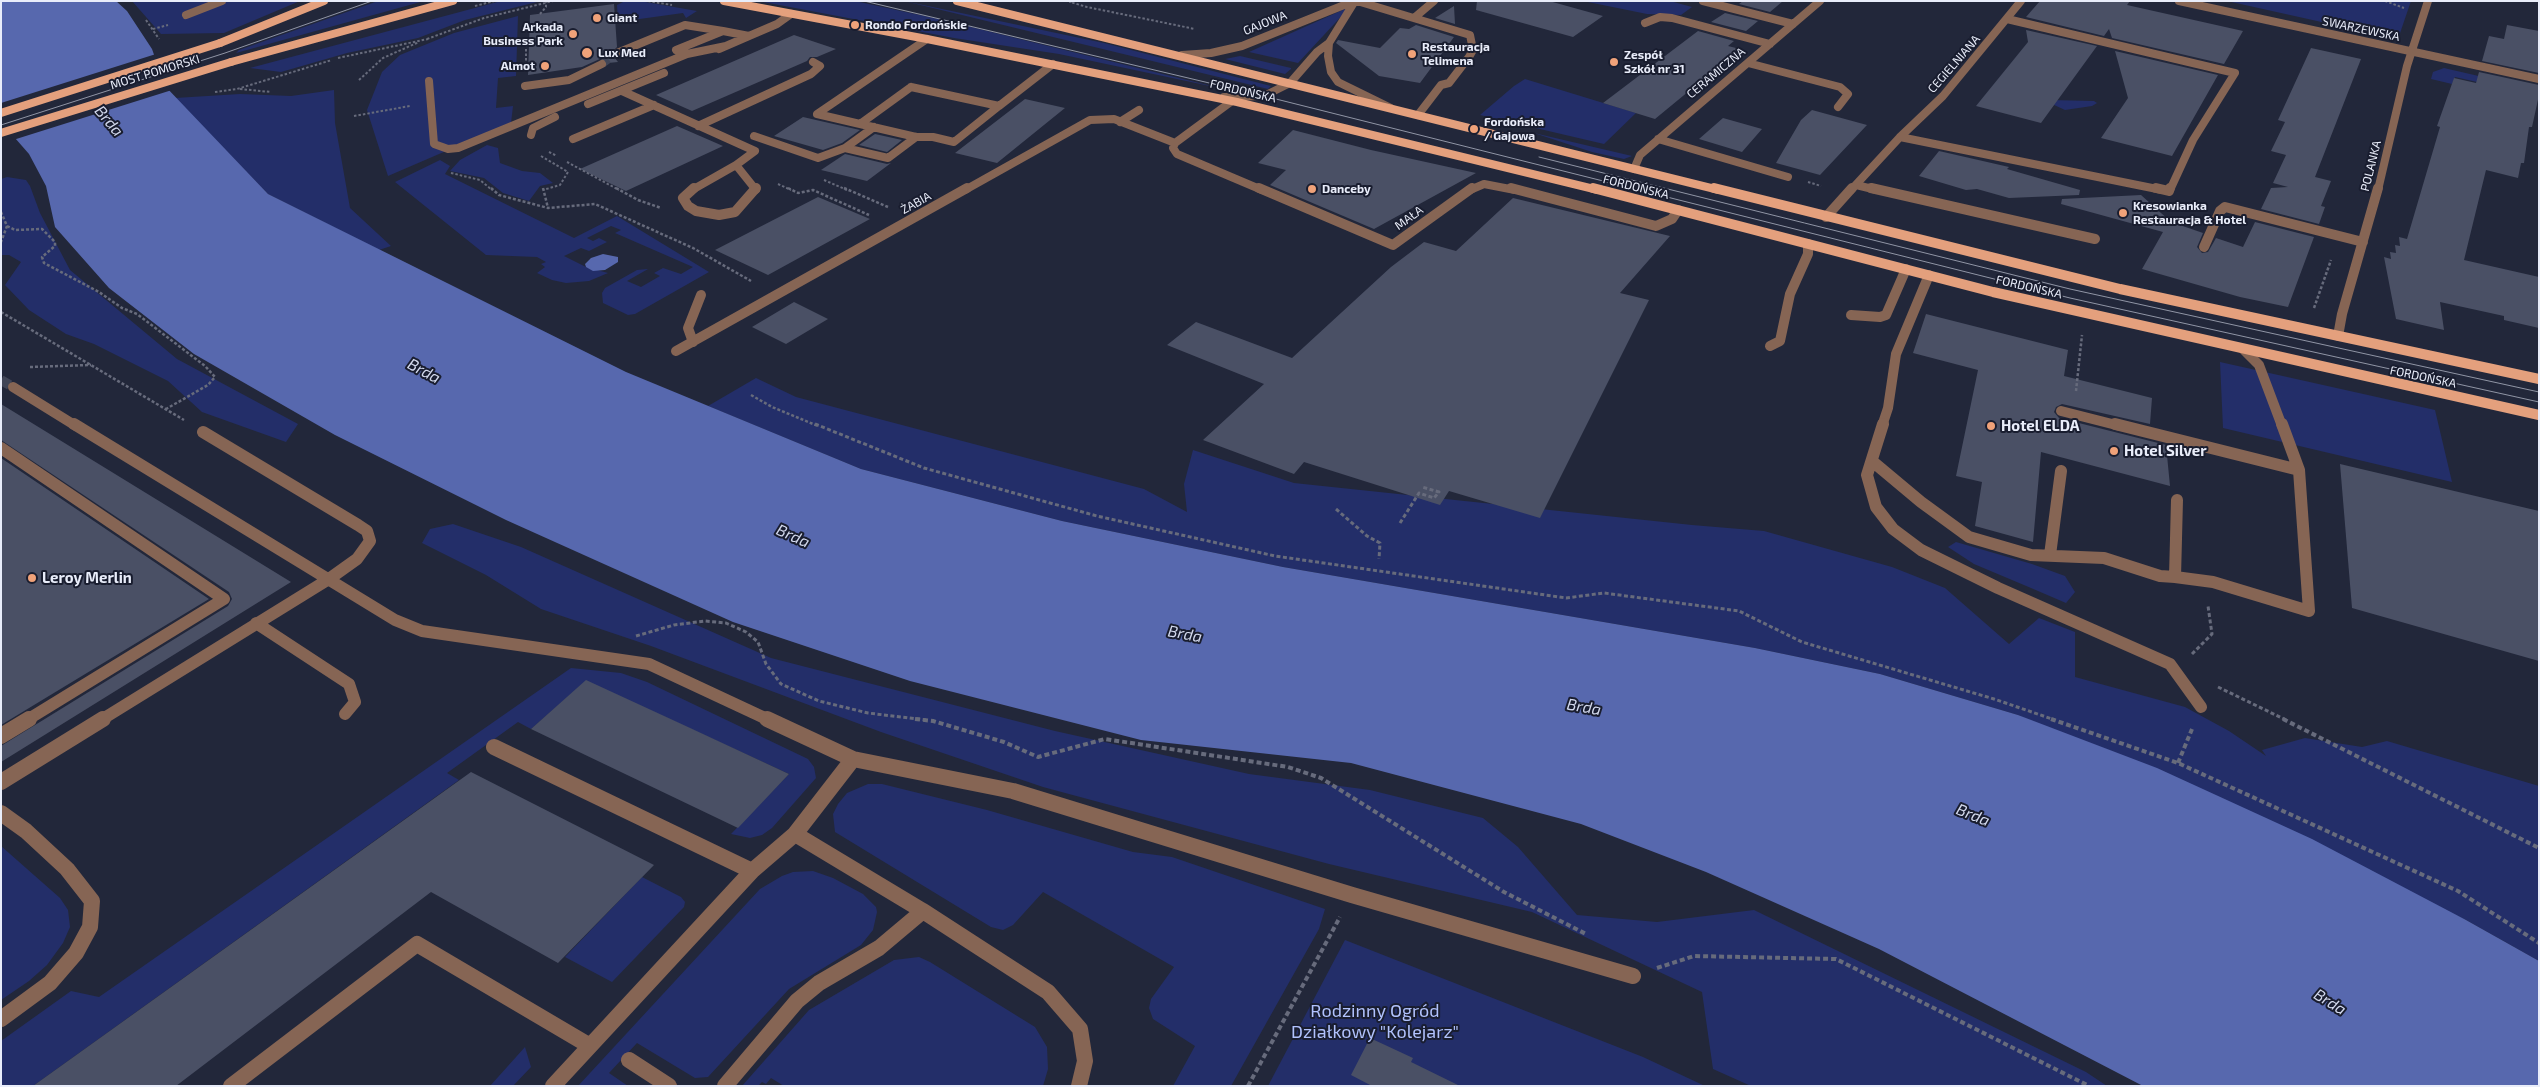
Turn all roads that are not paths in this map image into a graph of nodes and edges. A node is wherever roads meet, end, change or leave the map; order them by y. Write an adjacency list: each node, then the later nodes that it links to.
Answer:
1 (222, 1): 14 (street)
2 (324, 1): 45 (main road, MOST POMORSKI, bridge)
3 (453, 1): 51 (main road, MOST POMORSKI, bridge)
4 (724, 1): 13 (main road, FORDOŃSKA)
5 (957, 1): 27 (main road, FORDOŃSKA)
6 (1355, 1): 15 (street); 22 (street); 27 (street, GAJOWA)
7 (1434, 1): 15 (street)
8 (1703, 1): 18 (street)
9 (1820, 1): 18 (street, CERAMICZNA)
10 (2021, 1): 16 (street, CEGIELNIANA)
11 (2179, 1): 25 (street, SWARZEWSKA)
12 (2428, 1): 25 (street, POLANKA)
13 (791, 14): 20 (street); 21 (main road, FORDOŃSKA)
14 (186, 15)
15 (1414, 18): 46 (street)
16 (2006, 19): 55 (street, CEGIELNIANA); 55 (street)
17 (1645, 23): 23 (street)
18 (1793, 24): 23 (street, CERAMICZNA)
19 (723, 31): 20 (street); 26 (street); 32 (street)
20 (749, 36): 24 (street)
21 (927, 39): 31 (main road, FORDOŃSKA); 48 (street)
22 (1329, 43): 35 (street); 44 (street)
23 (1770, 44): 29 (street, CERAMICZNA)
24 (726, 46): 34 (street); 37 (street)
25 (2411, 52): 33 (street, SWARZEWSKA); 67 (street, POLANKA)
26 (617, 53)
27 (1182, 55): 35 (main road, FORDOŃSKA)
28 (812, 62): 49 (street)
29 (1748, 62): 42 (street); 57 (street, CERAMICZNA)
30 (602, 64): 36 (street)
31 (1053, 64): 38 (main road, FORDOŃSKA); 41 (street)
32 (613, 76)
33 (2539, 79)
34 (429, 81)
35 (1290, 83): 38 (street); 44 (main road, FORDOŃSKA)
36 (525, 86)
37 (622, 91): 40 (street); 52 (street)
38 (1209, 96): 39 (main road, FORDOŃSKA)
39 (1232, 101): 58 (street); 64 (main road, FORDOŃSKA)
40 (654, 105): 49 (street); 56 (street)
41 (999, 106): 48 (street); 54 (street)
42 (1838, 107)
43 (1139, 110): 47 (street)
44 (1403, 111): 46 (main road, FORDOŃSKA)
45 (1, 113)
46 (1418, 115): 61 (main road, FORDOŃSKA)
47 (1120, 122): 58 (street, ŻABIA); 75 (street, ŻABIA)
48 (860, 124): 50 (street)
49 (698, 126): 60 (street)
50 (874, 127): 54 (street); 59 (street)
51 (1, 133)
52 (531, 135)
53 (754, 136): 59 (street)
54 (916, 137): 59 (street)
55 (1900, 137): 63 (street, CEGIELNIANA)
56 (573, 139)
57 (1658, 139): 61 (street, CERAMICZNA); 62 (street)
58 (1175, 143): 64 (street, MAŁA)
59 (846, 148)
60 (736, 165): 60 (street)
61 (1634, 169): 65 (main road, FORDOŃSKA)
62 (1788, 177)
63 (1856, 185): 65 (street, CEGIELNIANA); 66 (street)
64 (1678, 210): 68 (main road, FORDOŃSKA)
65 (1826, 217): 74 (main road, FORDOŃSKA)
66 (2095, 239)
67 (2363, 242): 69 (street); 74 (street, POLANKA)
68 (1808, 244): 70 (main road, FORDOŃSKA); 76 (street)
69 (2204, 247)
70 (1906, 269): 71 (main road, FORDOŃSKA); 73 (street)
71 (1929, 275): 77 (main road, FORDOŃSKA); 85 (street)
72 (701, 295): 75 (street)
73 (1851, 315)
74 (2338, 336): 79 (main road, FORDOŃSKA)
75 (693, 342): 78 (street, ŻABIA)
76 (1770, 346)
77 (2244, 350): 82 (main road, FORDOŃSKA); 86 (street)
78 (676, 352)
79 (2539, 379)
80 (13, 387): 91 (street)
81 (2067, 413): 86 (street)
82 (2539, 415)
83 (204, 432): 91 (street)
84 (1, 448): 95 (street)
85 (1872, 460): 89 (street); 93 (street)
86 (2299, 470): 90 (street)
87 (2061, 471): 89 (street)
88 (2177, 500): 90 (street)
89 (2050, 555): 90 (street)
90 (2175, 577)
91 (329, 578): 92 (street); 97 (street)
92 (256, 623): 94 (street); 98 (street)
93 (2201, 707)
94 (345, 714)
95 (1, 736)
96 (494, 747): 101 (street)
97 (853, 759): 100 (street); 103 (street)
98 (1, 782)
99 (1, 813): 104 (street)
100 (795, 834): 101 (street); 102 (street)
101 (752, 871): 105 (street)
102 (923, 911): 110 (street); 111 (street)
103 (1633, 976)
104 (1, 1019)
105 (590, 1046): 107 (street); 108 (street)
106 (628, 1060): 109 (street)
107 (231, 1086)
108 (553, 1086)
109 (669, 1086)
110 (725, 1086)
111 (1080, 1086)

